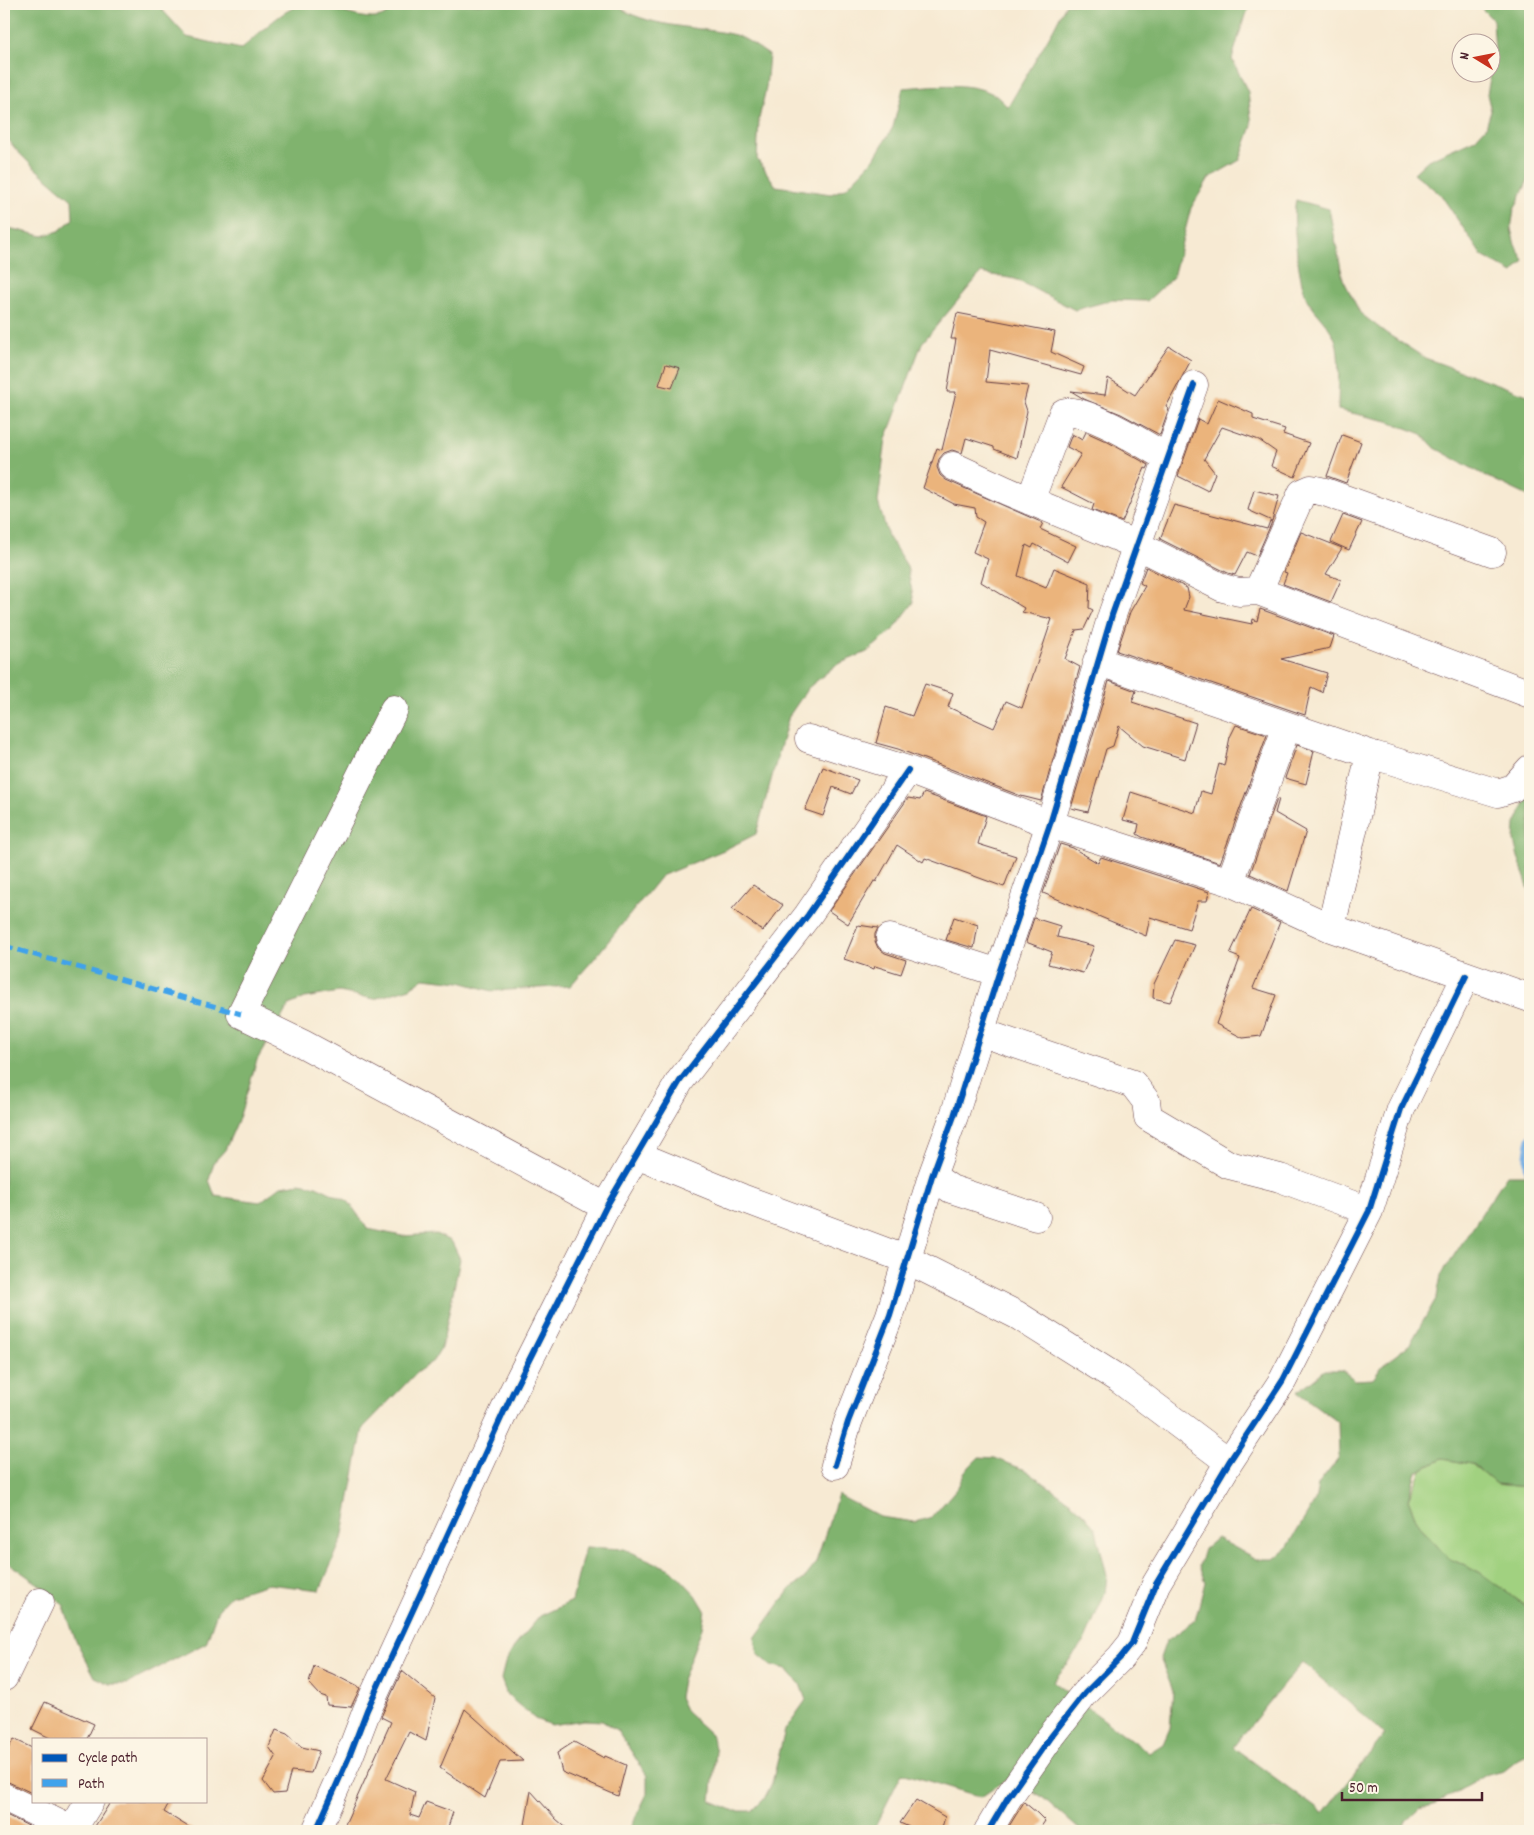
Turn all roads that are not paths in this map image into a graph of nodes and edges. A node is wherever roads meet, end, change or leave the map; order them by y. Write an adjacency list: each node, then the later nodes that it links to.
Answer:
1 (1194, 385): 2 (street)
2 (1168, 458): 4 (street); 5 (street)
3 (953, 466): 4 (street)
4 (1030, 501): 5 (street)
5 (1137, 545): 7 (street); 8 (street)
6 (1492, 552): 7 (street)
7 (1258, 591): 9 (street)
8 (1098, 661): 11 (street); 16 (street)
9 (1530, 694)
10 (394, 709): 26 (street)
11 (1286, 726): 13 (street); 17 (street)
12 (809, 739): 15 (street)
13 (1370, 754): 14 (street); 18 (street)
14 (1530, 769)
15 (908, 770): 16 (street); 24 (street)
16 (1050, 824): 17 (street); 20 (street)
17 (1230, 882): 18 (street)
18 (1331, 928): 21 (street)
19 (890, 938): 20 (street)
20 (999, 973): 23 (street)
21 (1466, 976): 22 (street); 27 (street)
22 (1530, 998)
23 (980, 1032): 25 (street); 27 (street)
24 (637, 1155): 26 (street); 29 (street)
25 (932, 1176): 28 (street); 29 (street)
26 (606, 1207): 37 (street)
27 (1369, 1211): 30 (street)
28 (1036, 1217)
29 (908, 1260): 30 (street); 31 (street)
30 (1229, 1462): 38 (street)
31 (835, 1465)
32 (40, 1602): 33 (street)
33 (4, 1677)
34 (4, 1797): 36 (street)
35 (89, 1802): 36 (street)
36 (73, 1831)
37 (316, 1831)
38 (988, 1831)

